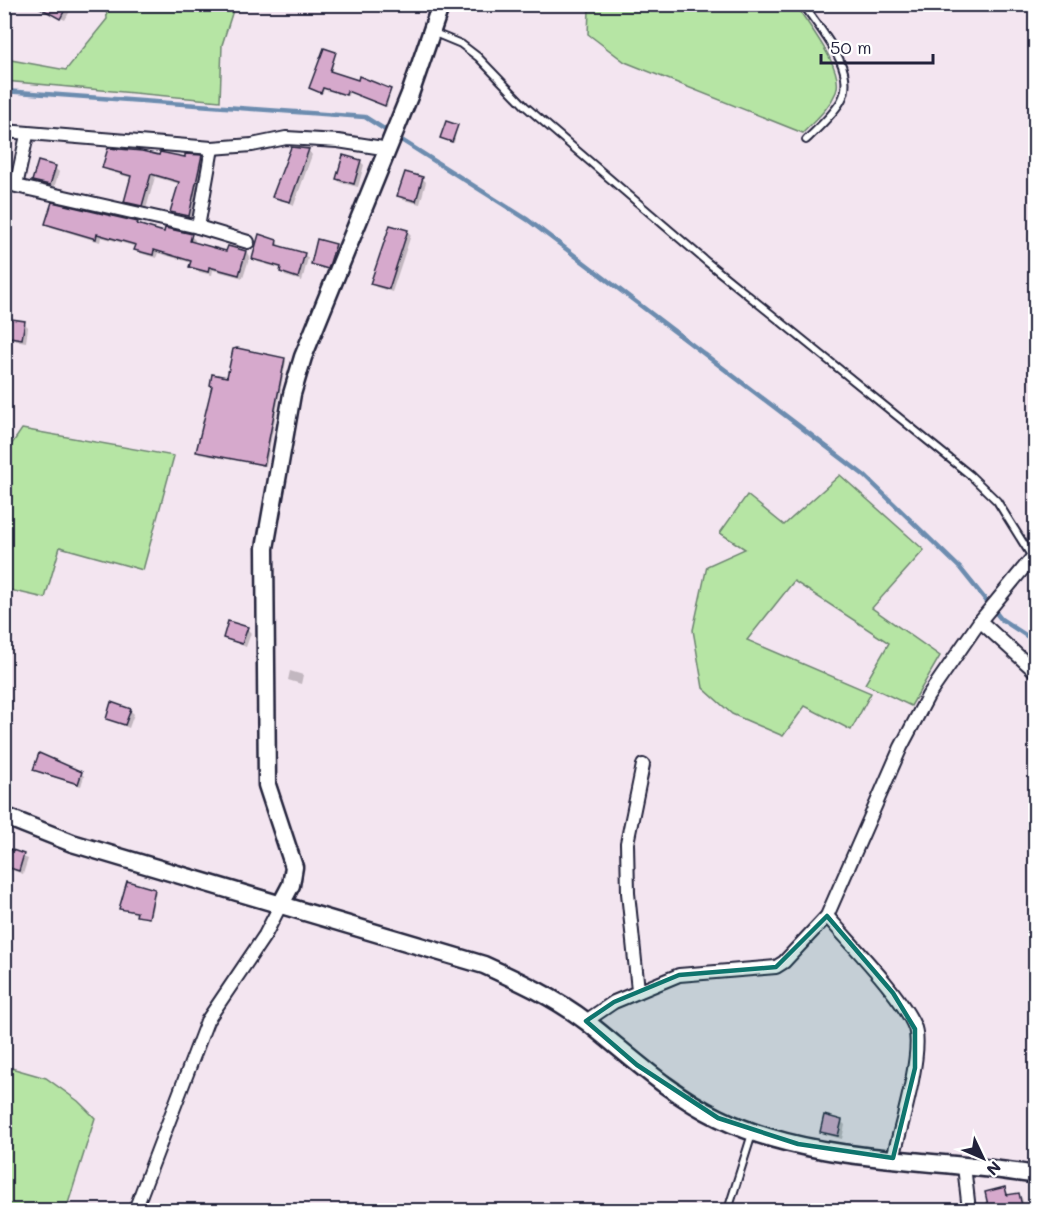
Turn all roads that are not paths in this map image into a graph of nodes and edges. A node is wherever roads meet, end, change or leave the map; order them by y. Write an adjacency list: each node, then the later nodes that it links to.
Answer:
1 (441, 4): 3 (street)
2 (802, 4): 6 (lane)
3 (432, 32): 8 (street); 11 (lane)
4 (4, 131): 5 (street)
5 (27, 135): 7 (street); 9 (street)
6 (806, 140)
7 (212, 148): 8 (street); 9 (street)
8 (389, 149): 16 (street)
9 (198, 227): 10 (street)
10 (248, 242)
11 (1034, 555): 12 (street)
12 (980, 621): 13 (street); 17 (street)
13 (1035, 672)
14 (643, 765): 18 (street)
15 (4, 816): 16 (street)
16 (281, 904): 19 (street); 24 (street)
17 (828, 916): 18 (street); 21 (street)
18 (638, 990): 19 (street)
19 (586, 1021): 20 (street)
20 (753, 1133): 21 (street); 25 (lane)
21 (893, 1158): 22 (street)
22 (964, 1166): 23 (street); 26 (street)
23 (1035, 1175)
24 (135, 1210)
25 (728, 1210)
26 (969, 1210)

